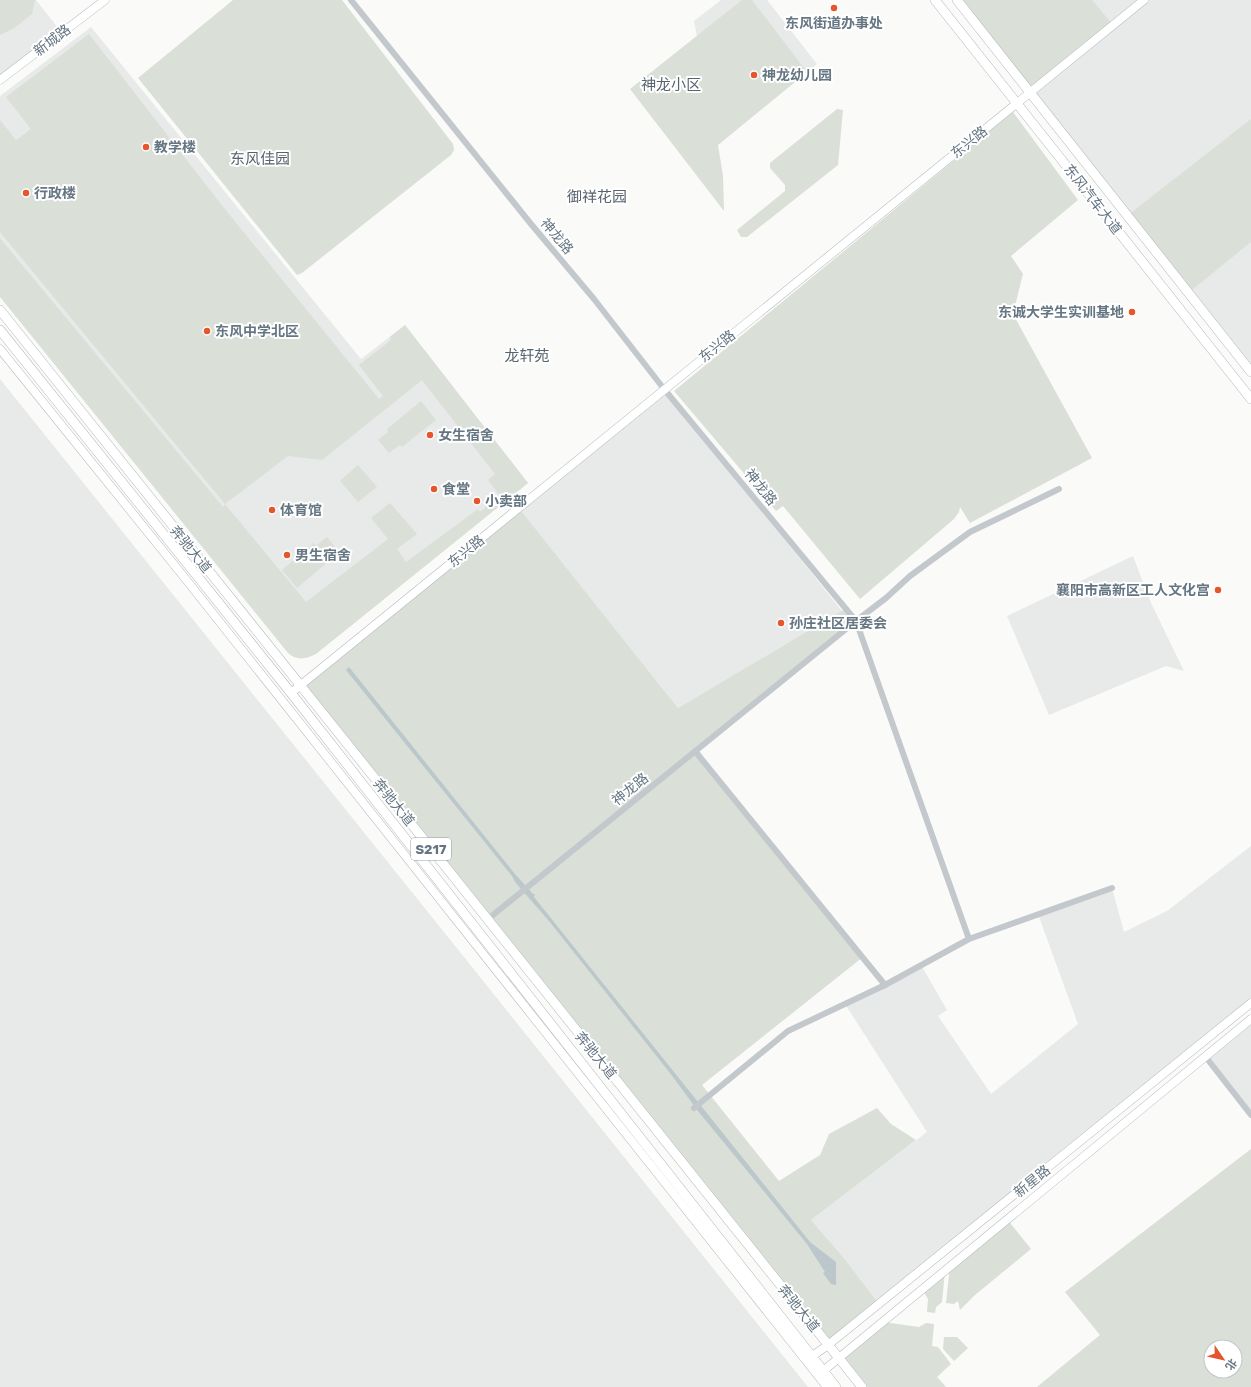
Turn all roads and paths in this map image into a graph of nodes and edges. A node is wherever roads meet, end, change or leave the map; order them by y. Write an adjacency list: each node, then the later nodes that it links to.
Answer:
1 (105, 0): 6 (street, 新城路)
2 (351, 0): 13 (street, 神龙路)
3 (935, 0): 8 (main road, 东风汽车大道)
4 (957, 0): 7 (main road, 东风汽车大道)
5 (1144, 0): 7 (street, 东兴路)
6 (0, 80)
7 (1030, 92): 8 (street, 东兴路); 12 (main road, 东风汽车大道)
8 (1016, 103): 13 (street, 东兴路); 14 (main road, 东风汽车大道)
9 (0, 310): 19 (main road, 奔驰大道 / S217)
10 (0, 330): 17 (main road, 奔驰大道 / S217)
11 (0, 349): 18 (street)
12 (1251, 372)
13 (664, 389): 16 (street, 神龙路); 19 (street, 东兴路)
14 (1251, 399)
15 (1059, 489): 16 (street)
16 (856, 621): 21 (street, 神龙路); 24 (street)
17 (237, 625): 18 (street); 20 (main road, 奔驰大道 / S217)
18 (228, 632): 32 (street)
19 (301, 685): 20 (street, 东兴路); 23 (main road, 奔驰大道 / S217)
20 (291, 693): 32 (main road, 奔驰大道 / S217)
21 (695, 751): 23 (street, 神龙路); 25 (street)
22 (1112, 888): 24 (street)
23 (488, 920): 31 (main road, 奔驰大道 / S217)
24 (968, 939): 25 (street)
25 (885, 985): 29 (street)
26 (1251, 1003): 31 (street, 新星路)
27 (1251, 1019): 28 (street, 新星路)
28 (1205, 1056): 30 (street); 34 (street, 新星路)
29 (694, 1108)
30 (1251, 1115)
31 (828, 1345): 33 (street, 新星路); 34 (main road, 奔驰大道 / S217)
32 (802, 1351): 33 (main road, 奔驰大道 / S217); 36 (street)
33 (812, 1357): 35 (main road, 奔驰大道 / S217)
34 (839, 1358): 35 (street, 新星路); 38 (main road, 奔驰大道 / S217)
35 (823, 1371): 37 (main road, 奔驰大道 / S217)
36 (827, 1387)
37 (836, 1387)
38 (862, 1387)

